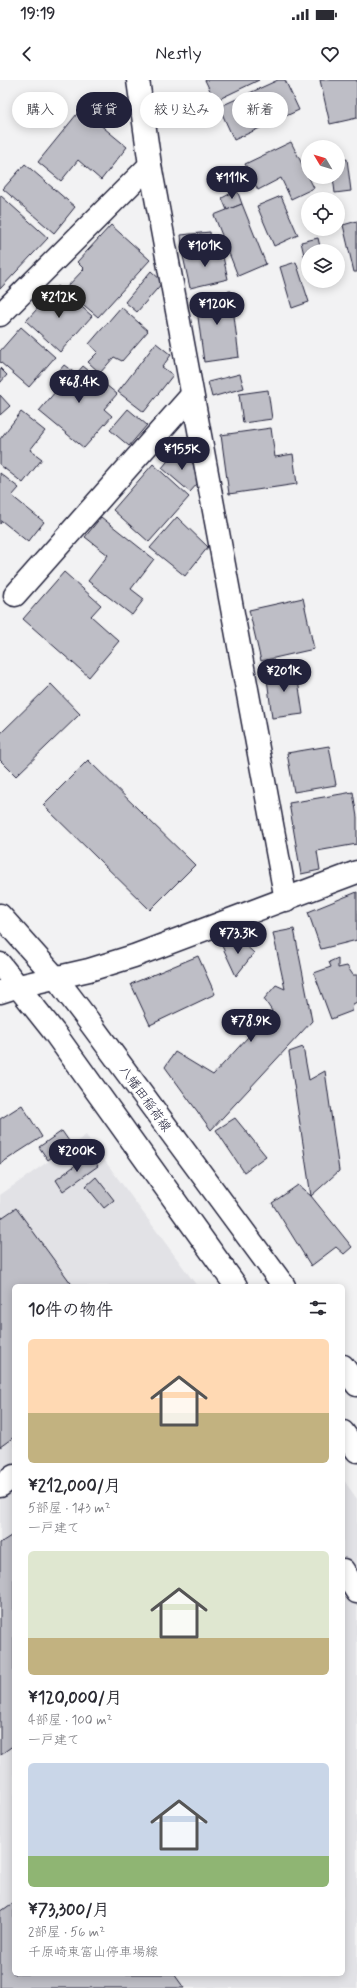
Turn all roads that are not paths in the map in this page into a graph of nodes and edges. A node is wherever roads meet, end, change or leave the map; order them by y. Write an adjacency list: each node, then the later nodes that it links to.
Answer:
1 (138, 80): 2 (street)
2 (150, 166): 3 (street); 4 (street)
3 (0, 315)
4 (192, 395): 5 (street); 7 (street)
5 (15, 596)
6 (357, 872): 7 (street)
7 (286, 900): 10 (street)
8 (0, 915): 10 (street, 八幡田稲荷線)
9 (0, 964): 11 (street)
10 (56, 978): 11 (street); 13 (street, 八幡田稲荷線)
11 (10, 989): 12 (street)
12 (235, 1284)
13 (282, 1284)
14 (345, 1369): 15 (street)
15 (357, 1385)
16 (345, 1435): 17 (street)
17 (357, 1451)
18 (12, 1477): 19 (street)
19 (0, 1486)
20 (345, 1573): 21 (street)
21 (357, 1592)

